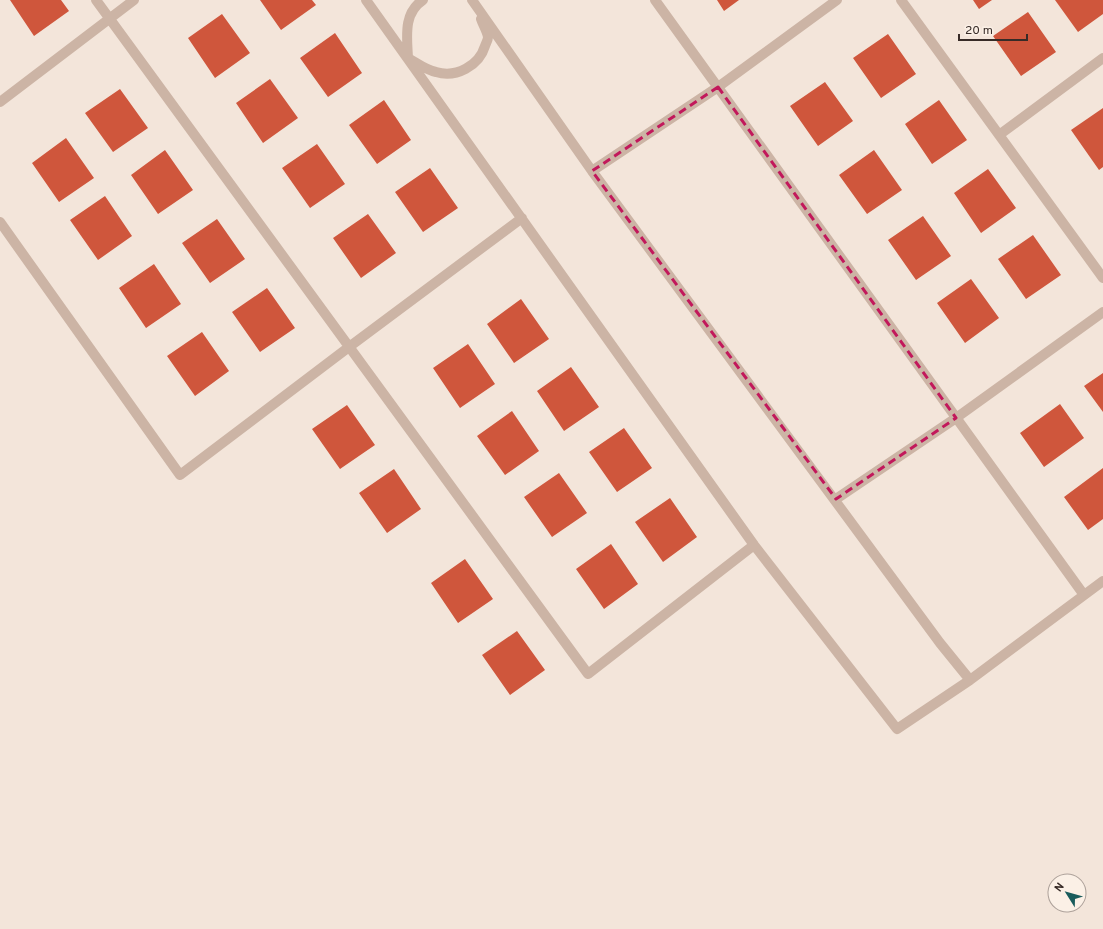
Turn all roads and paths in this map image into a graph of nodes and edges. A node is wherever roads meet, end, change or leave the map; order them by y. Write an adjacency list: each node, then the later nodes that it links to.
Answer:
1 (96, 0): 10 (street)
2 (134, 0): 10 (street)
3 (366, 0): 11 (street)
4 (423, 0): 11 (street)
5 (466, 0): 9 (street)
6 (656, 0): 13 (street)
7 (837, 0): 13 (street)
8 (901, 0): 15 (street)
9 (475, 4): 11 (street); 16 (street)
10 (109, 18): 14 (street); 21 (street)
11 (408, 58): 17 (street)
12 (1103, 58): 15 (street)
13 (718, 87): 16 (street); 22 (street)
14 (0, 102)
15 (999, 135): 19 (street)
16 (592, 171): 23 (street)
17 (522, 218): 21 (street); 24 (street)
18 (0, 222): 21 (street)
19 (1103, 278)
20 (1103, 312): 22 (street)
21 (349, 346): 24 (street)
22 (956, 418): 23 (street); 26 (street)
23 (836, 499): 27 (street)
24 (754, 544): 27 (street)
25 (1103, 581): 26 (street)
26 (1084, 595): 27 (street)
27 (970, 680)

